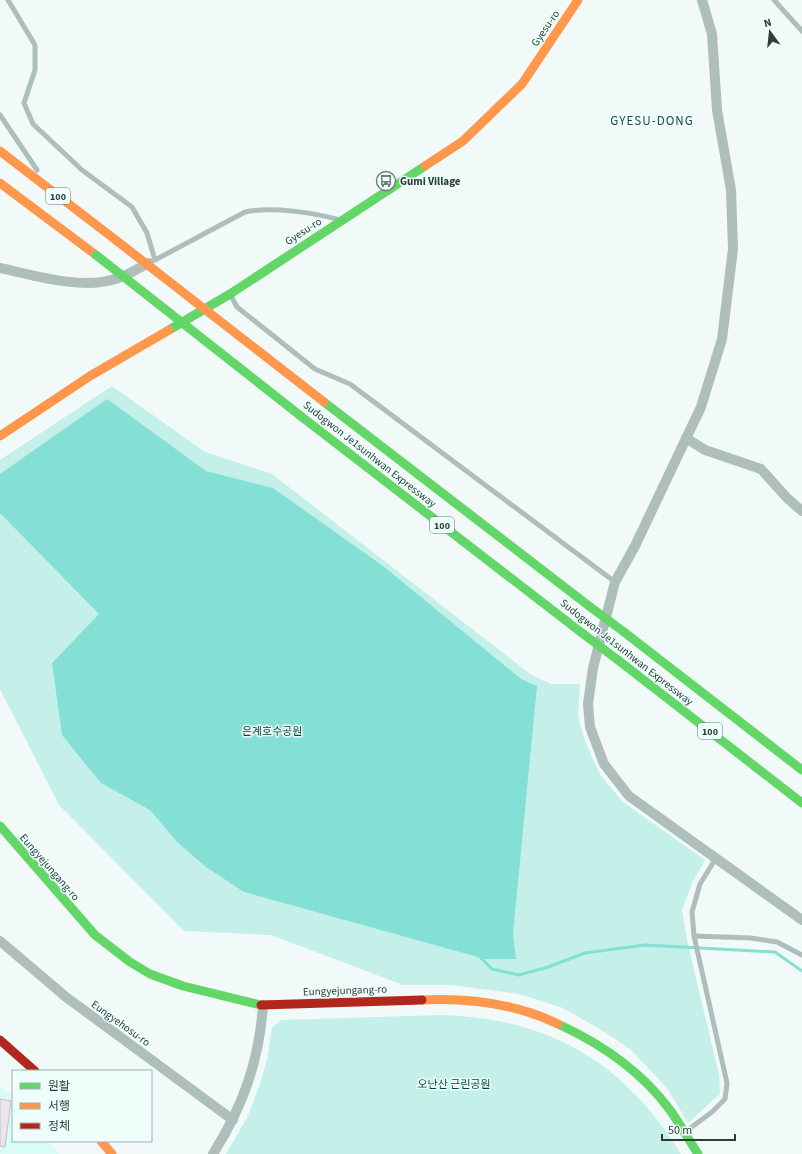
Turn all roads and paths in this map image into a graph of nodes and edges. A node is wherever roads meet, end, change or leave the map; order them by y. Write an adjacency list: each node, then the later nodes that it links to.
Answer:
1 (8, 0): 11 (lane)
2 (578, 0): 10 (main road, Gyesu-ro)
3 (702, 0): 15 (street)
4 (774, 0): 5 (lane)
5 (802, 32)
6 (0, 115): 9 (lane)
7 (0, 151): 9 (main road, Sudogwon Je1sunhwan Expressway / 100)
8 (0, 183): 19 (main road, Sudogwon Je1sunhwan Expressway / 100, bridge)
9 (48, 188): 18 (main road, Sudogwon Je1sunhwan Expressway / 100, bridge)
10 (342, 220): 11 (lane); 13 (main road, Gyesu-ro)
11 (155, 260): 12 (street)
12 (0, 268)
13 (230, 294): 14 (main road, Gyesu-ro); 17 (lane)
14 (0, 436)
15 (686, 438): 16 (street); 17 (street)
16 (802, 511)
17 (615, 582): 21 (street)
18 (802, 770)
19 (802, 803)
20 (0, 826): 26 (main road, Eungyejungang-ro)
21 (716, 858): 22 (street); 23 (lane)
22 (802, 920)
23 (695, 937): 25 (lane); 30 (lane)
24 (0, 941): 29 (street, Eungyehosu-ro)
25 (802, 955)
26 (264, 1005): 29 (street); 30 (main road, Eungyejungang-ro)
27 (0, 1040): 28 (main road)
28 (35, 1070)
29 (233, 1120): 33 (street)
30 (686, 1132): 34 (main road, Eungyejungang-ro)
31 (102, 1142): 32 (main road)
32 (112, 1154)
33 (213, 1154)
34 (698, 1154)

